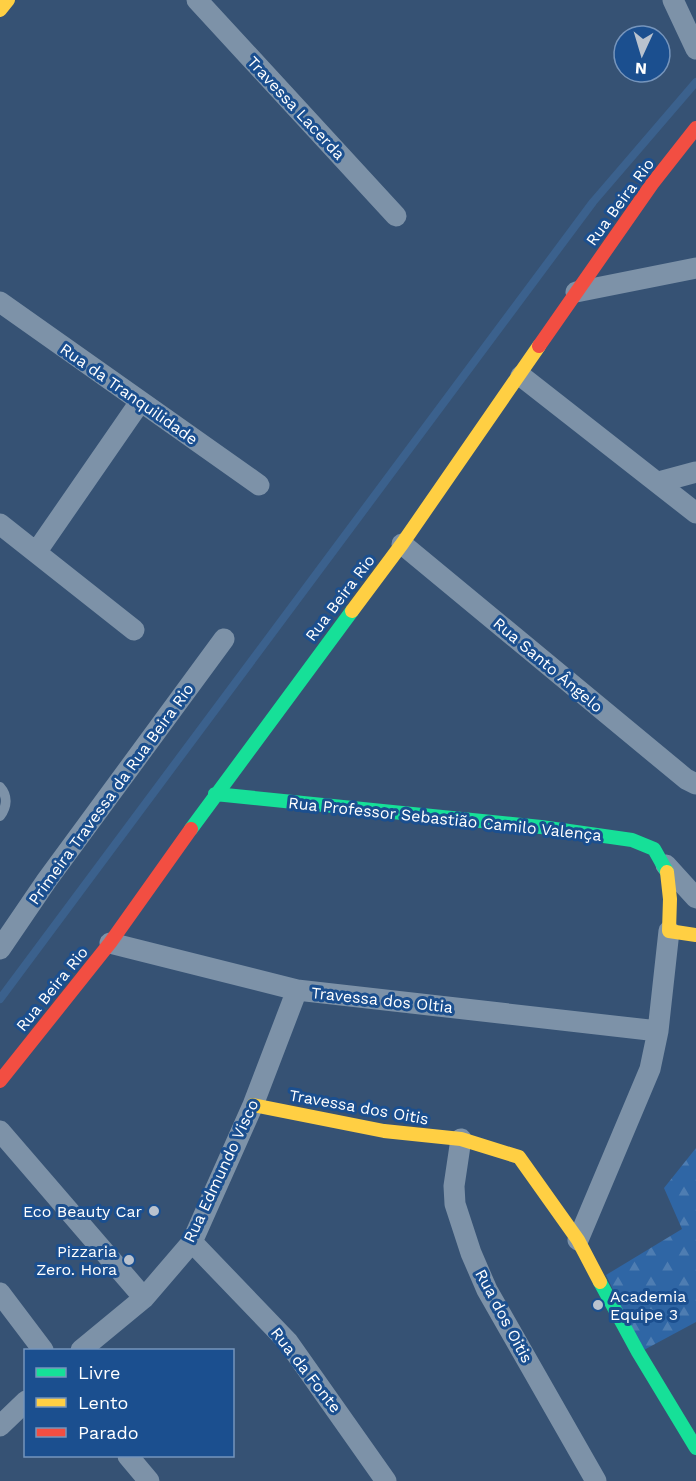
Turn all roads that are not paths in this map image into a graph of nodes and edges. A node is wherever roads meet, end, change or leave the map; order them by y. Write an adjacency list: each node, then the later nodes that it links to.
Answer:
1 (8, 0): 4 (street)
2 (196, 0): 7 (street, Travessa Lacerda)
3 (673, 0): 5 (street)
4 (0, 10)
5 (694, 45)
6 (696, 128): 9 (street, Rua Beira Rio)
7 (396, 216)
8 (696, 268): 9 (street)
9 (576, 292): 11 (street, Rua Beira Rio)
10 (0, 302): 12 (street, Rua da Tranquilidade)
11 (521, 376): 14 (street); 18 (street, Rua Beira Rio)
12 (140, 402): 15 (street, Rua da Tranquilidade); 19 (street)
13 (696, 472): 14 (street)
14 (659, 482): 16 (street)
15 (259, 485)
16 (696, 513)
17 (0, 525): 19 (street)
18 (402, 544): 22 (street, Rua Santo Ângelo); 24 (street, Rua Beira Rio)
19 (37, 551): 20 (street)
20 (134, 630)
21 (224, 639): 31 (street, Primeira Travessa da Rua Beira Rio)
22 (696, 784)
23 (0, 787): 25 (lane)
24 (214, 794): 26 (street, Rua Professor Sebastião Camilo Valença); 30 (street, Rua Beira Rio)
25 (0, 816)
26 (666, 864): 27 (street, Rua Professor Sebastião Camilo Valença); 28 (street)
27 (696, 898)
28 (669, 931): 29 (street); 33 (street)
29 (696, 935)
30 (110, 943): 32 (street, Travessa dos Oltia); 34 (street, Rua Beira Rio)
31 (0, 949)
32 (297, 990): 33 (street, Travessa dos Oltia); 35 (street, Rua Edmundo Visco)
33 (658, 1031): 38 (street)
34 (0, 1081)
35 (253, 1105): 37 (street, Travessa dos Oitis); 39 (street, Rua Edmundo Visco)
36 (0, 1131): 41 (street)
37 (461, 1139): 38 (street, Travessa dos Oitis); 50 (street, Rua dos Oitis)
38 (578, 1240): 46 (street, Travessa dos Oitis)
39 (192, 1242): 41 (street, Rua Edmundo Visco); 49 (street, Rua da Fonte)
40 (0, 1293): 42 (street)
41 (144, 1298): 43 (street, Rua Edmundo Visco)
42 (42, 1349)
43 (82, 1349)
44 (24, 1403): 45 (street)
45 (0, 1426)
46 (696, 1448)
47 (130, 1457): 48 (street)
48 (149, 1481)
49 (386, 1481)
50 (596, 1481)

